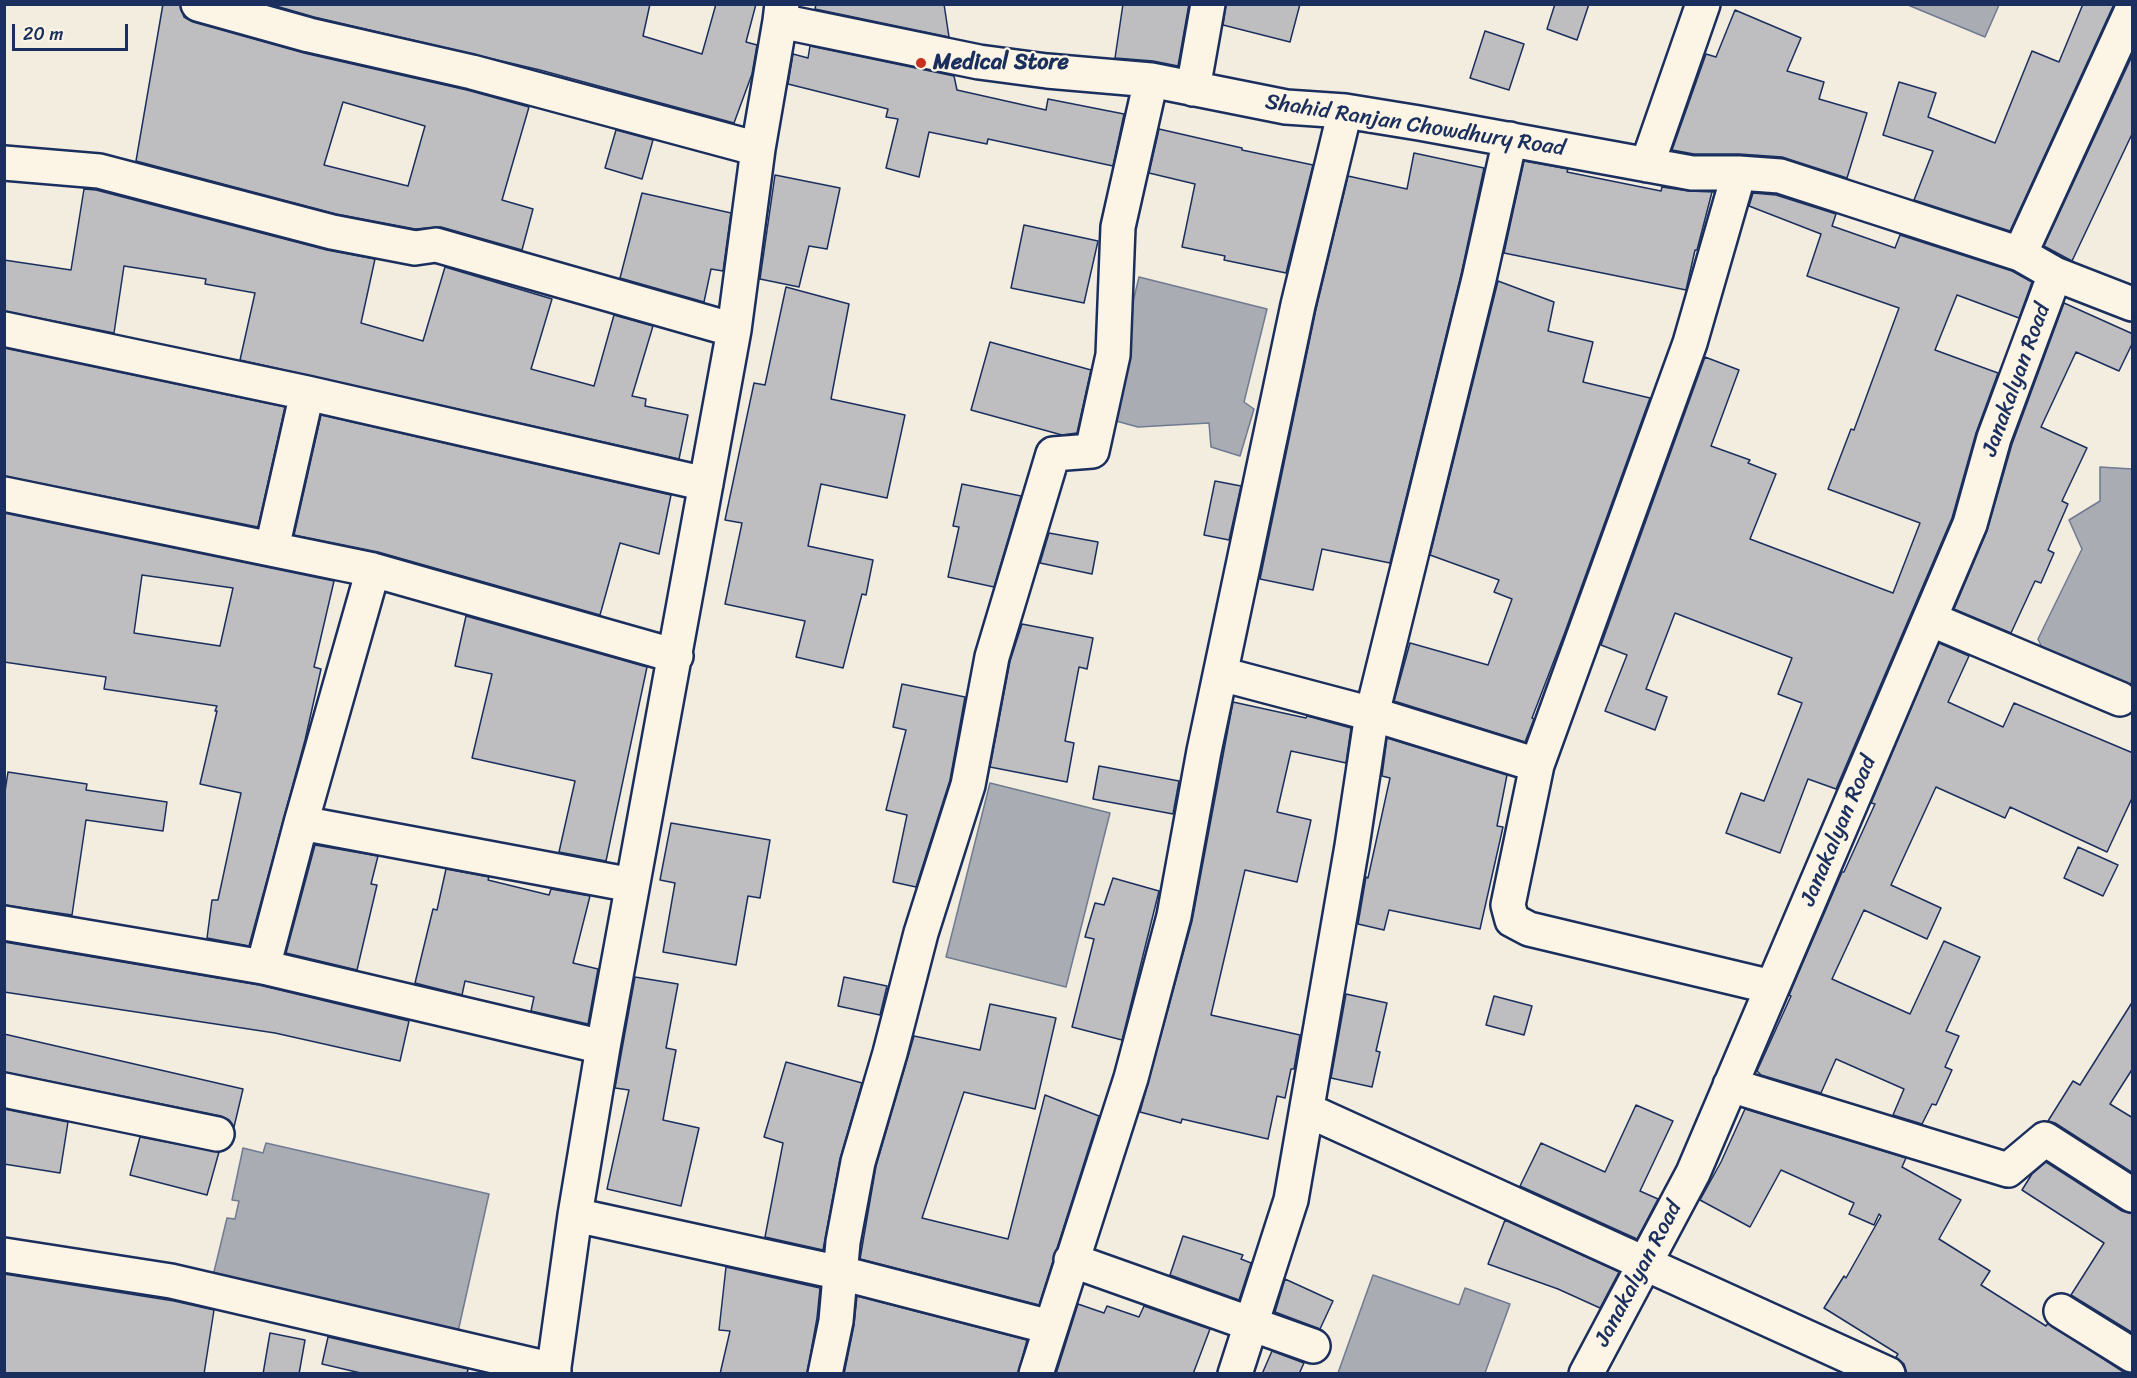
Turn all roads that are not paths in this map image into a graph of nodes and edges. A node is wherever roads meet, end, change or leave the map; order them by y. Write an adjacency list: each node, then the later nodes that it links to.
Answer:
1 (198, 4): 10 (street)
2 (1208, 4): 7 (street)
3 (1703, 4): 12 (street)
4 (2133, 10): 14 (street)
5 (781, 13): 6 (street, Shahid Ranjan Chowdhury Road); 10 (street)
6 (1151, 80): 7 (street, Shahid Ranjan Chowdhury Road); 45 (street)
7 (1193, 89): 8 (street, Shahid Ranjan Chowdhury Road)
8 (1345, 111): 9 (street, Shahid Ranjan Chowdhury Road); 26 (street)
9 (1510, 139): 12 (street, Shahid Ranjan Chowdhury Road); 28 (street)
10 (758, 149): 18 (street)
11 (4, 163): 18 (street)
12 (1647, 165): 13 (street, Shahid Ranjan Chowdhury Road)
13 (1739, 173): 14 (street, Shahid Ranjan Chowdhury Road); 29 (street)
14 (2020, 254): 15 (street, Shahid Ranjan Chowdhury Road)
15 (2055, 274): 16 (street, Shahid Ranjan Chowdhury Road); 24 (street, Janakalyan Road)
16 (2133, 304)
17 (4, 329): 19 (street)
18 (734, 330): 20 (street)
19 (307, 393): 20 (street); 22 (street)
20 (706, 484): 25 (street)
21 (4, 494): 22 (street)
22 (272, 548): 23 (street)
23 (373, 570): 25 (street); 30 (street)
24 (1930, 619): 27 (street); 34 (street, Janakalyan Road)
25 (676, 656): 31 (street)
26 (1221, 674): 28 (street); 43 (street)
27 (2120, 699)
28 (1372, 714): 29 (street); 38 (street)
29 (1537, 765): 34 (street)
30 (301, 823): 31 (street); 33 (street)
31 (632, 885): 35 (street)
32 (4, 923): 33 (street)
33 (263, 967): 35 (street)
34 (1772, 987): 36 (street, Janakalyan Road)
35 (603, 1047): 41 (street)
36 (1730, 1085): 40 (street); 44 (street, Janakalyan Road)
37 (4, 1089): 39 (street)
38 (1307, 1110): 44 (street); 47 (street)
39 (217, 1134)
40 (2133, 1196)
41 (575, 1215): 45 (street); 51 (street)
42 (4, 1255): 51 (street)
43 (1071, 1260): 47 (street); 48 (street)
44 (1645, 1264): 55 (street, Janakalyan Road); 56 (street)
45 (841, 1273): 48 (street); 52 (street)
46 (2061, 1311): 50 (street)
47 (1251, 1324): 49 (street); 54 (street)
48 (1050, 1327): 53 (street)
49 (1313, 1346)
50 (2133, 1355)
51 (553, 1372)
52 (825, 1374)
53 (1036, 1374)
54 (1235, 1374)
55 (1587, 1374)
56 (1888, 1374)

